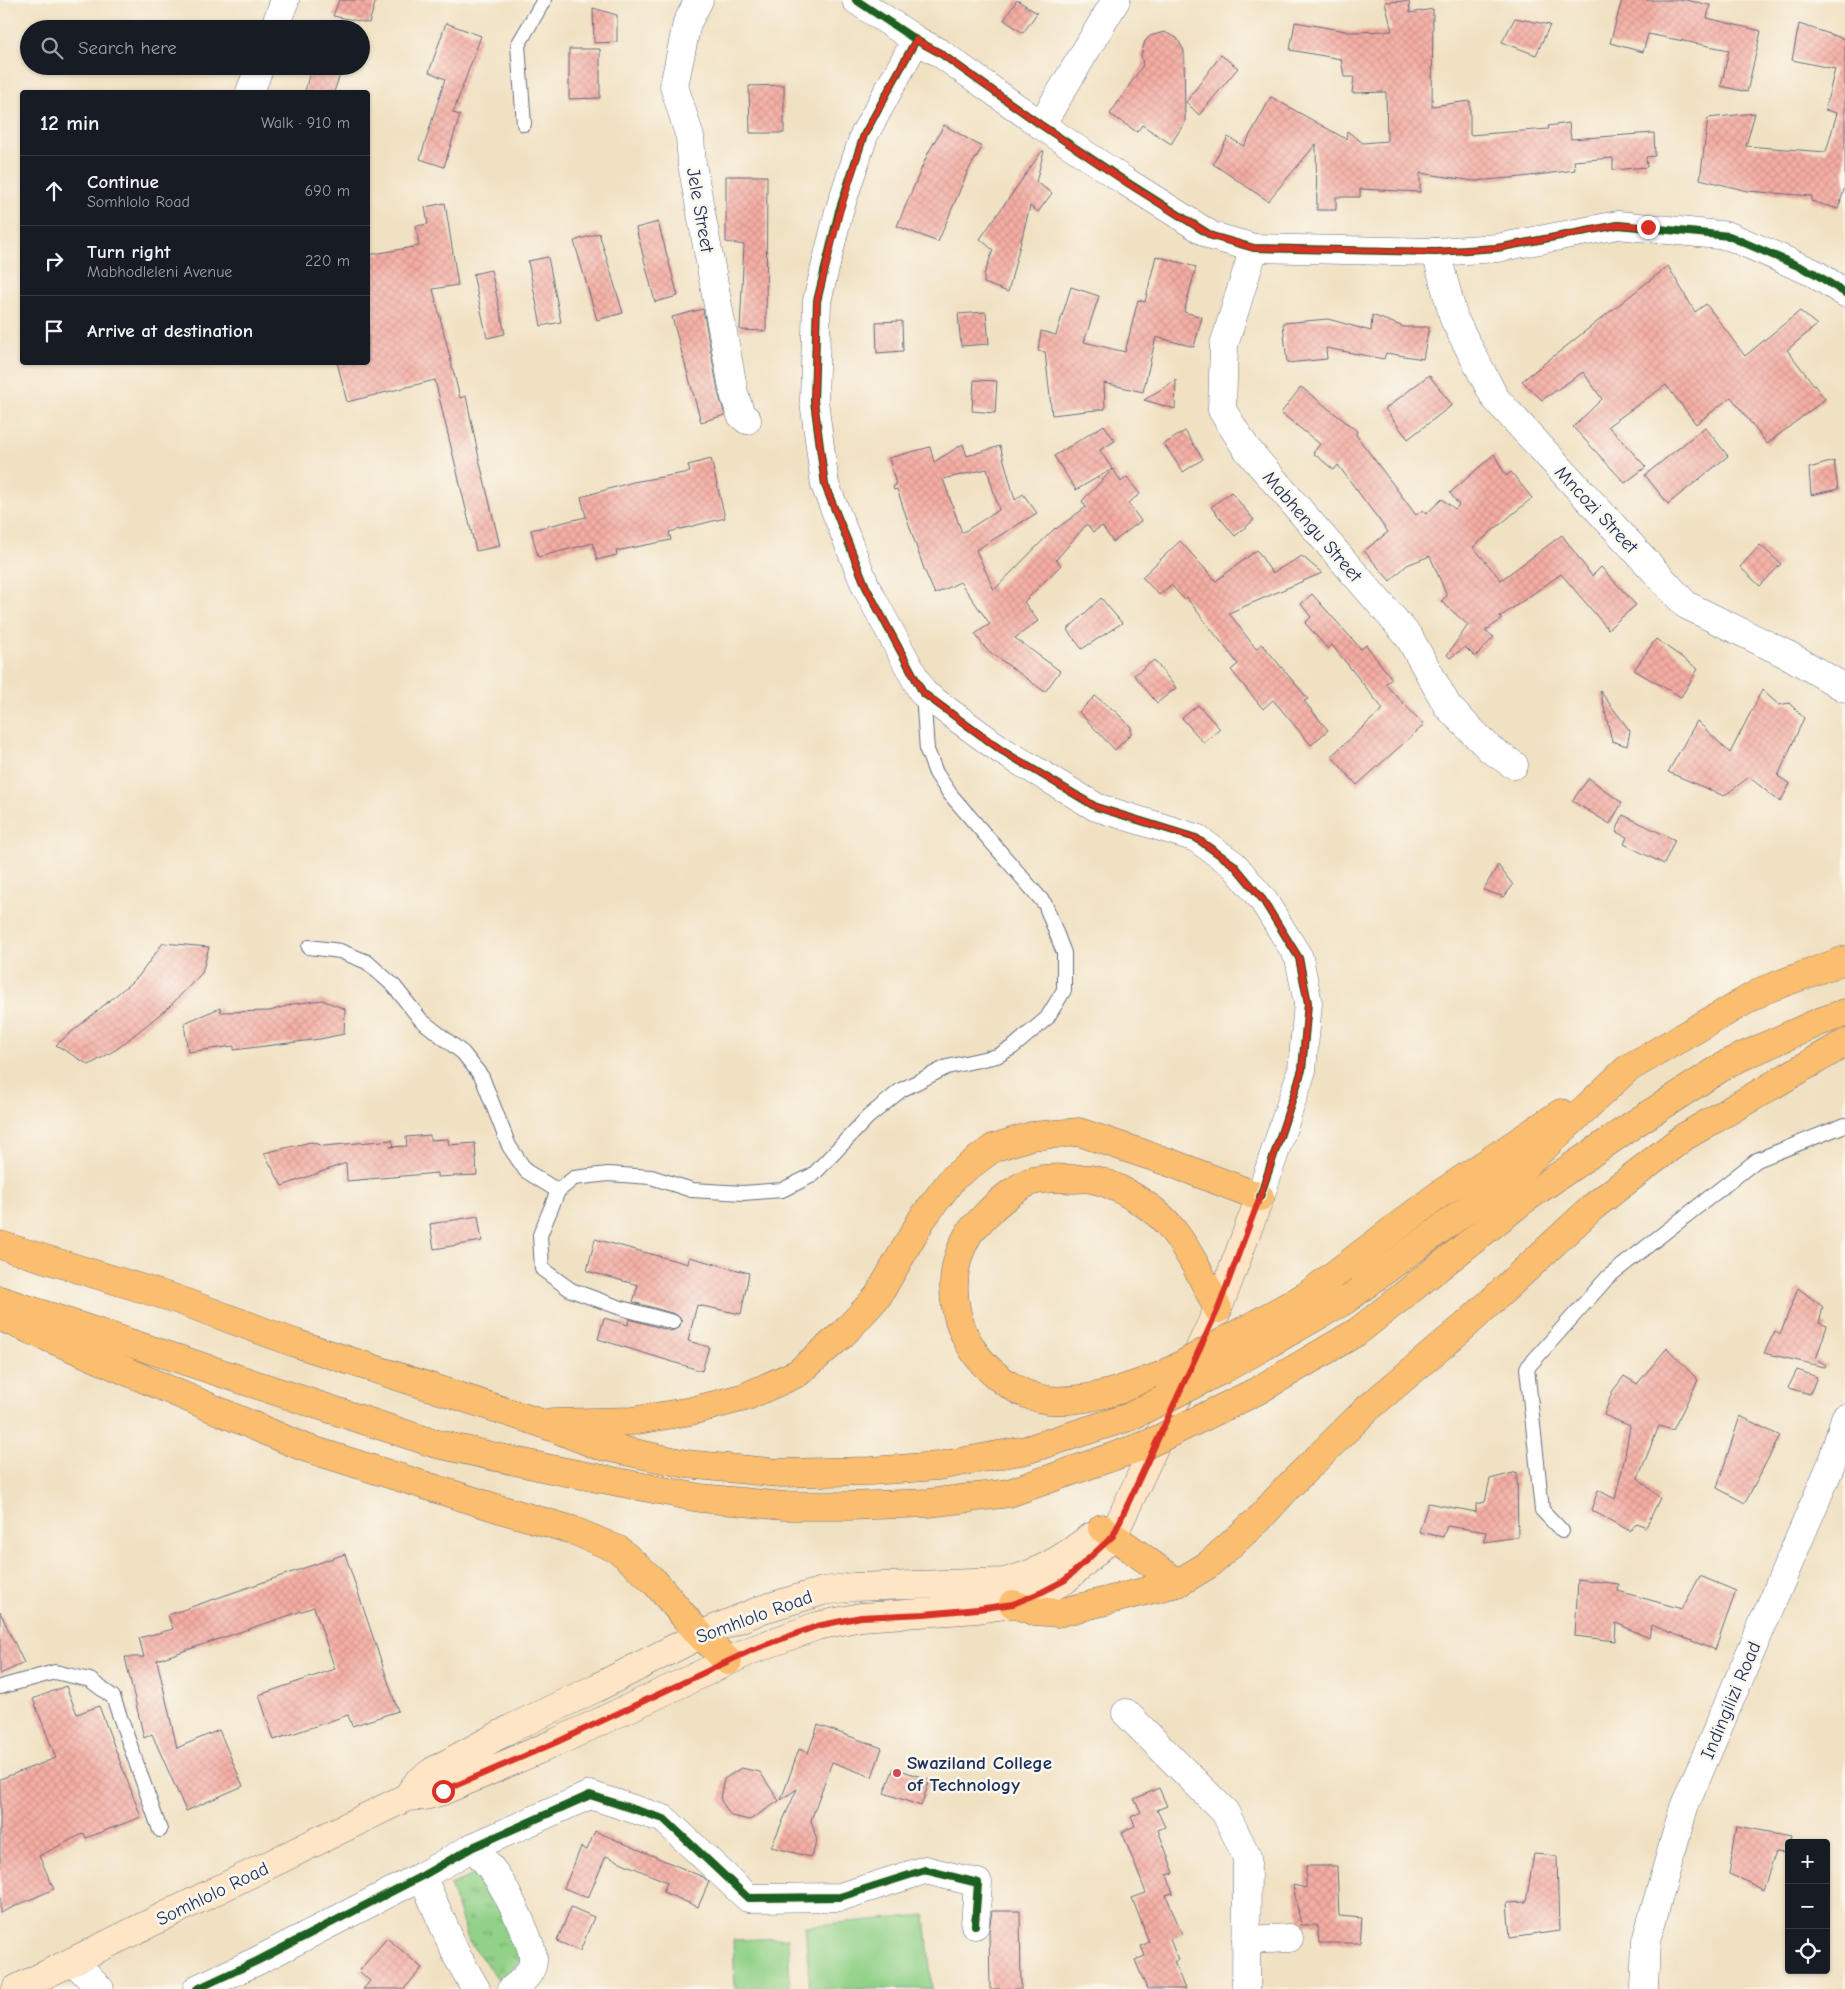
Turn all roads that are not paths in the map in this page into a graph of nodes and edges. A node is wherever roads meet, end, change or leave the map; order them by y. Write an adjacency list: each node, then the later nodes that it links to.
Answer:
1 (285, 0): 6 (street)
2 (544, 0): 10 (lane)
3 (699, 0): 15 (street, Jele Street)
4 (1116, 0): 11 (street)
5 (869, 4): 7 (street)
6 (277, 20)
7 (916, 40): 11 (street); 17 (street, Somhlolo Road)
8 (257, 75): 9 (street)
9 (251, 90)
10 (524, 124)
11 (1041, 125): 12 (street)
12 (1254, 248): 13 (street); 18 (street, Mabhengu Street)
13 (1436, 252): 14 (street); 16 (street, Mncozi Street)
14 (1845, 293)
15 (747, 420)
16 (1845, 688)
17 (923, 693): 25 (lane); 26 (street, Somhlolo Road)
18 (1514, 765)
19 (309, 947): 25 (lane)
20 (1845, 960): 23 (highway)
21 (1845, 1013): 28 (highway, bridge)
22 (1845, 1043): 36 (highway)
23 (1628, 1069): 29 (highway, bridge); 33 (highway, bridge)
24 (1845, 1125): 35 (lane)
25 (558, 1191): 31 (lane)
26 (1260, 1197): 29 (main road, Somhlolo Road); 33 (highway)
27 (0, 1245): 33 (highway)
28 (0, 1300)
29 (1218, 1309): 34 (main road, Somhlolo Road)
30 (0, 1317): 38 (highway)
31 (673, 1322)
32 (1845, 1418): 56 (street, Indingilizi Road)
33 (541, 1424)
34 (1113, 1525): 36 (highway); 37 (main road, Somhlolo Road); 38 (main road, Somhlolo Road)
35 (1562, 1531)
36 (1178, 1583): 37 (highway)
37 (1013, 1604): 39 (main road, Somhlolo Road)
38 (700, 1635): 39 (highway); 42 (main road, Somhlolo Road)
39 (728, 1661): 42 (main road, Somhlolo Road)
40 (0, 1687): 43 (lane)
41 (1126, 1713): 48 (street)
42 (407, 1798): 49 (main road, Somhlolo Road)
43 (160, 1830)
44 (473, 1847): 45 (street); 46 (street); 54 (street)
45 (422, 1876): 52 (street); 53 (street)
46 (975, 1925)
47 (1289, 1938): 48 (street)
48 (1246, 1940): 55 (street)
49 (74, 1961): 50 (main road, Somhlolo Road); 51 (street)
50 (16, 1989)
51 (100, 1989)
52 (197, 1989)
53 (476, 1989)
54 (512, 1989)
55 (1246, 1989)
56 (1644, 1989)

